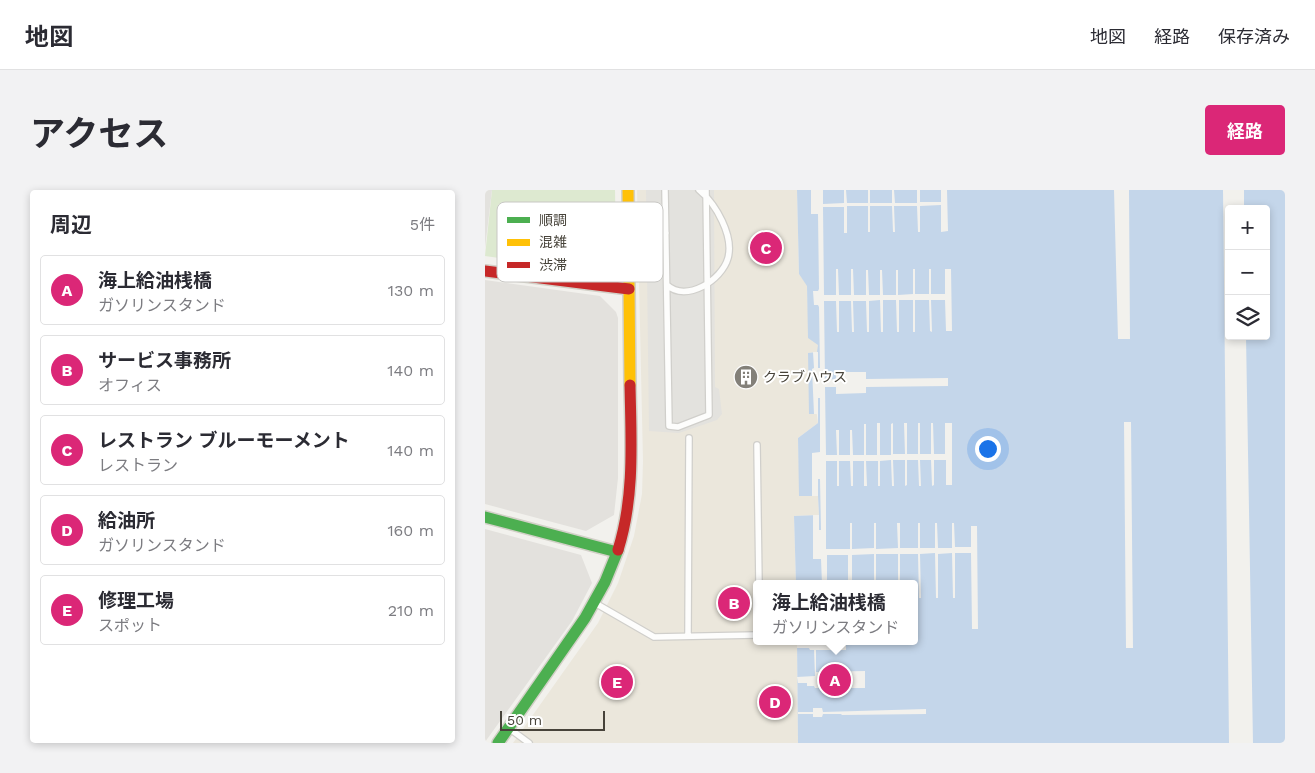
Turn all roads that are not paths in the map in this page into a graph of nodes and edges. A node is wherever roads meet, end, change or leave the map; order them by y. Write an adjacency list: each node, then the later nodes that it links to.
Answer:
1 (665, 190): 5 (lane)
2 (699, 190): 3 (lane)
3 (706, 192): 8 (lane); 8 (lane)
4 (663, 233): 5 (lane)
5 (666, 233): 9 (lane)
6 (573, 282): 10 (street)
7 (629, 282): 10 (street)
8 (707, 284): 9 (lane); 9 (lane)
9 (667, 285)
10 (629, 289): 14 (street)
11 (689, 438): 18 (lane)
12 (757, 445): 15 (lane)
13 (485, 517): 14 (street)
14 (617, 552): 16 (street)
15 (759, 580)
16 (593, 602): 18 (lane); 19 (street)
17 (753, 634): 18 (lane)
18 (688, 636)
19 (508, 728): 20 (street); 21 (lane)
20 (498, 743)
21 (529, 743)

